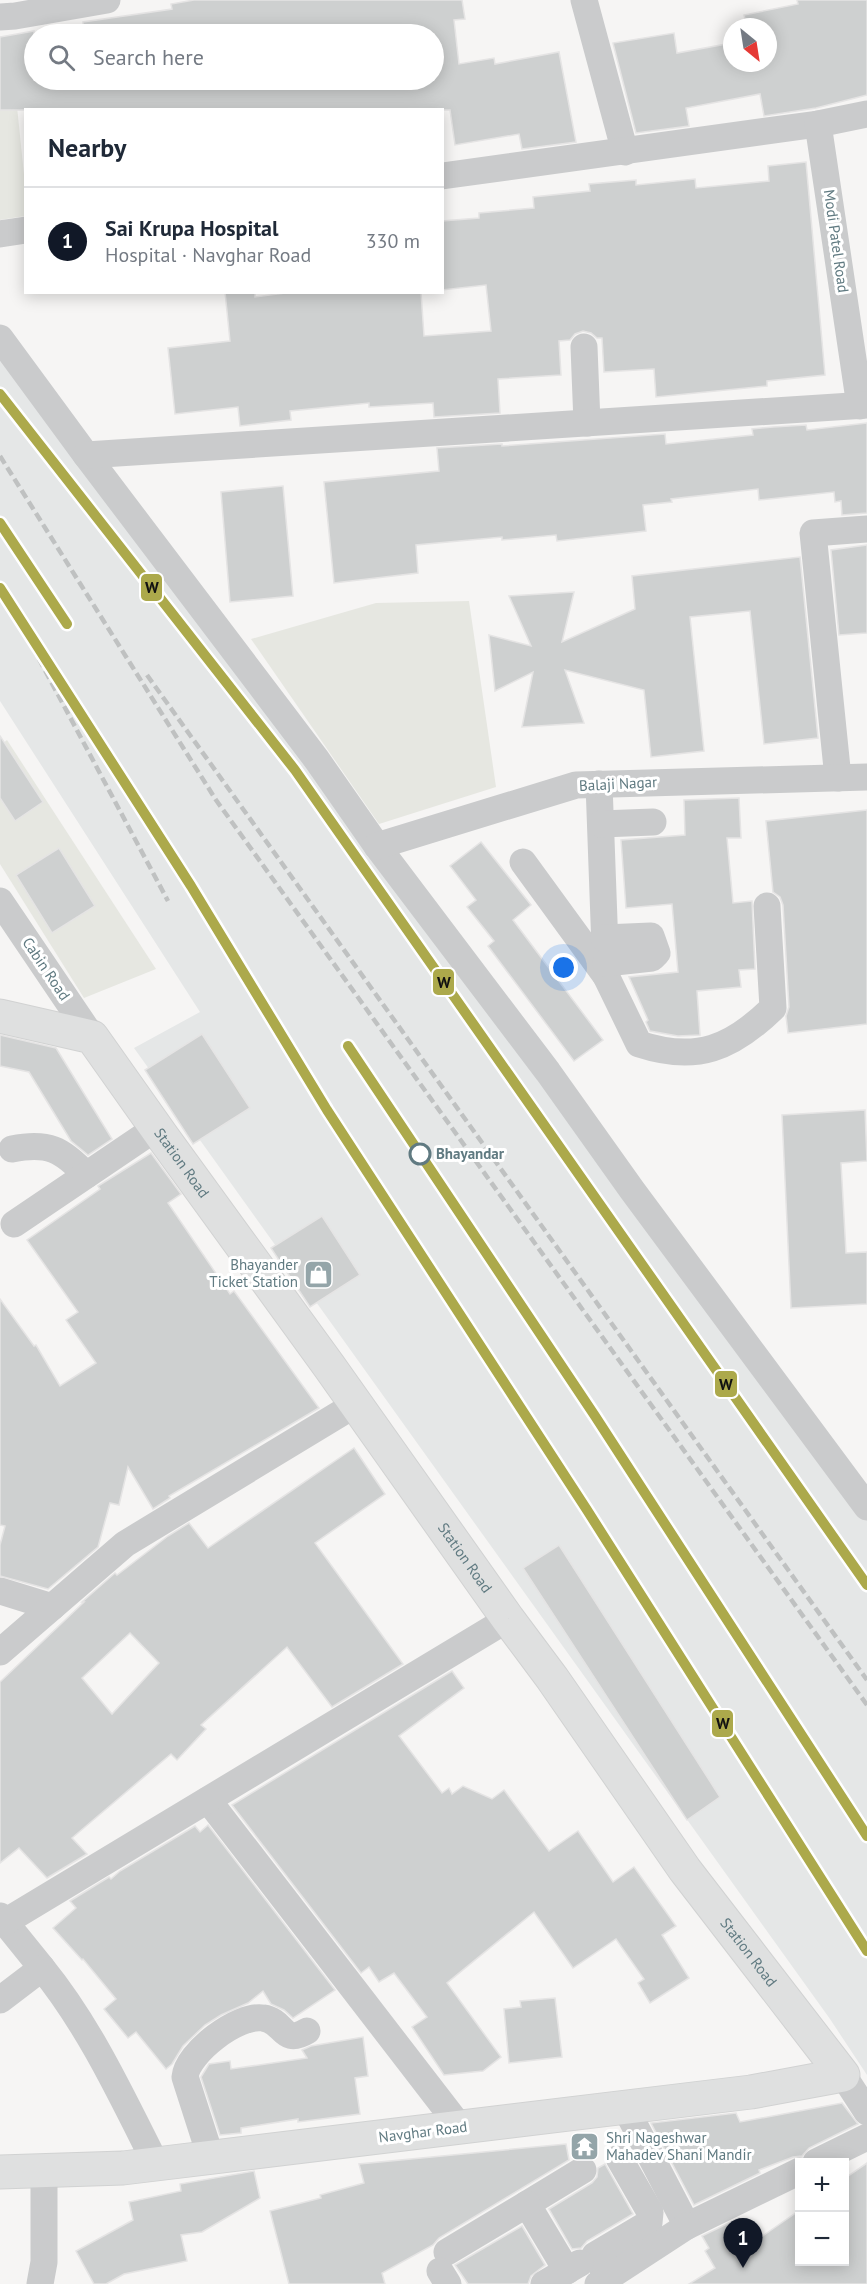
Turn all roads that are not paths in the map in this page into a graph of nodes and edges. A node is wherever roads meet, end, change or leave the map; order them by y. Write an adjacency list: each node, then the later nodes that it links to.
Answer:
1 (107, 0): 3 (street)
2 (584, 0): 6 (street)
3 (10, 11)
4 (867, 114): 5 (street)
5 (818, 124): 6 (street); 12 (street, Modi Patel Road)
6 (625, 152): 7 (street)
7 (444, 176)
8 (24, 230): 9 (street)
9 (0, 234)
10 (0, 338): 14 (street)
11 (584, 347): 13 (street)
12 (863, 406): 13 (street)
13 (587, 423): 14 (street)
14 (86, 455): 21 (street)
15 (867, 529): 17 (street)
16 (867, 777): 17 (street, Balaji Nagar)
17 (838, 778): 18 (street, Balaji Nagar)
18 (599, 784): 20 (street); 21 (street, Balaji Nagar)
19 (653, 822): 20 (street)
20 (601, 824): 25 (street)
21 (377, 846): 33 (street)
22 (522, 862): 25 (street)
23 (0, 901): 27 (street, Cabin Road)
24 (767, 906): 25 (street)
25 (605, 959)
26 (0, 1016): 27 (main road)
27 (92, 1037): 28 (main road, Station Road)
28 (156, 1128): 30 (street); 32 (main road, Station Road)
29 (12, 1149): 30 (street)
30 (86, 1175): 31 (street)
31 (14, 1224)
32 (356, 1404): 35 (street); 36 (main road, Station Road)
33 (867, 1507)
34 (0, 1591): 35 (street)
35 (52, 1607): 37 (street)
36 (508, 1619): 38 (street); 43 (main road, Station Road)
37 (0, 1652)
38 (208, 1800): 39 (street); 46 (street)
39 (3, 1919): 40 (street)
40 (42, 1968): 41 (street); 51 (street)
41 (0, 2000)
42 (307, 2031): 48 (street)
43 (843, 2075): 44 (main road, Navghar Road); 45 (street)
44 (625, 2107): 46 (main road, Navghar Road); 57 (street)
45 (867, 2112)
46 (460, 2127): 48 (main road, Navghar Road)
47 (867, 2137): 50 (street)
48 (211, 2158): 51 (main road, Navghar Road)
49 (619, 2158): 59 (street)
50 (826, 2158)
51 (156, 2164): 53 (main road, Navghar Road)
52 (583, 2170): 56 (street)
53 (44, 2171): 54 (main road, Navghar Road); 61 (street)
54 (0, 2172)
55 (795, 2173): 57 (street)
56 (527, 2204): 58 (street); 60 (street)
57 (687, 2226): 59 (street)
58 (445, 2269)
59 (600, 2272): 60 (street)
60 (555, 2278)
61 (40, 2284)

